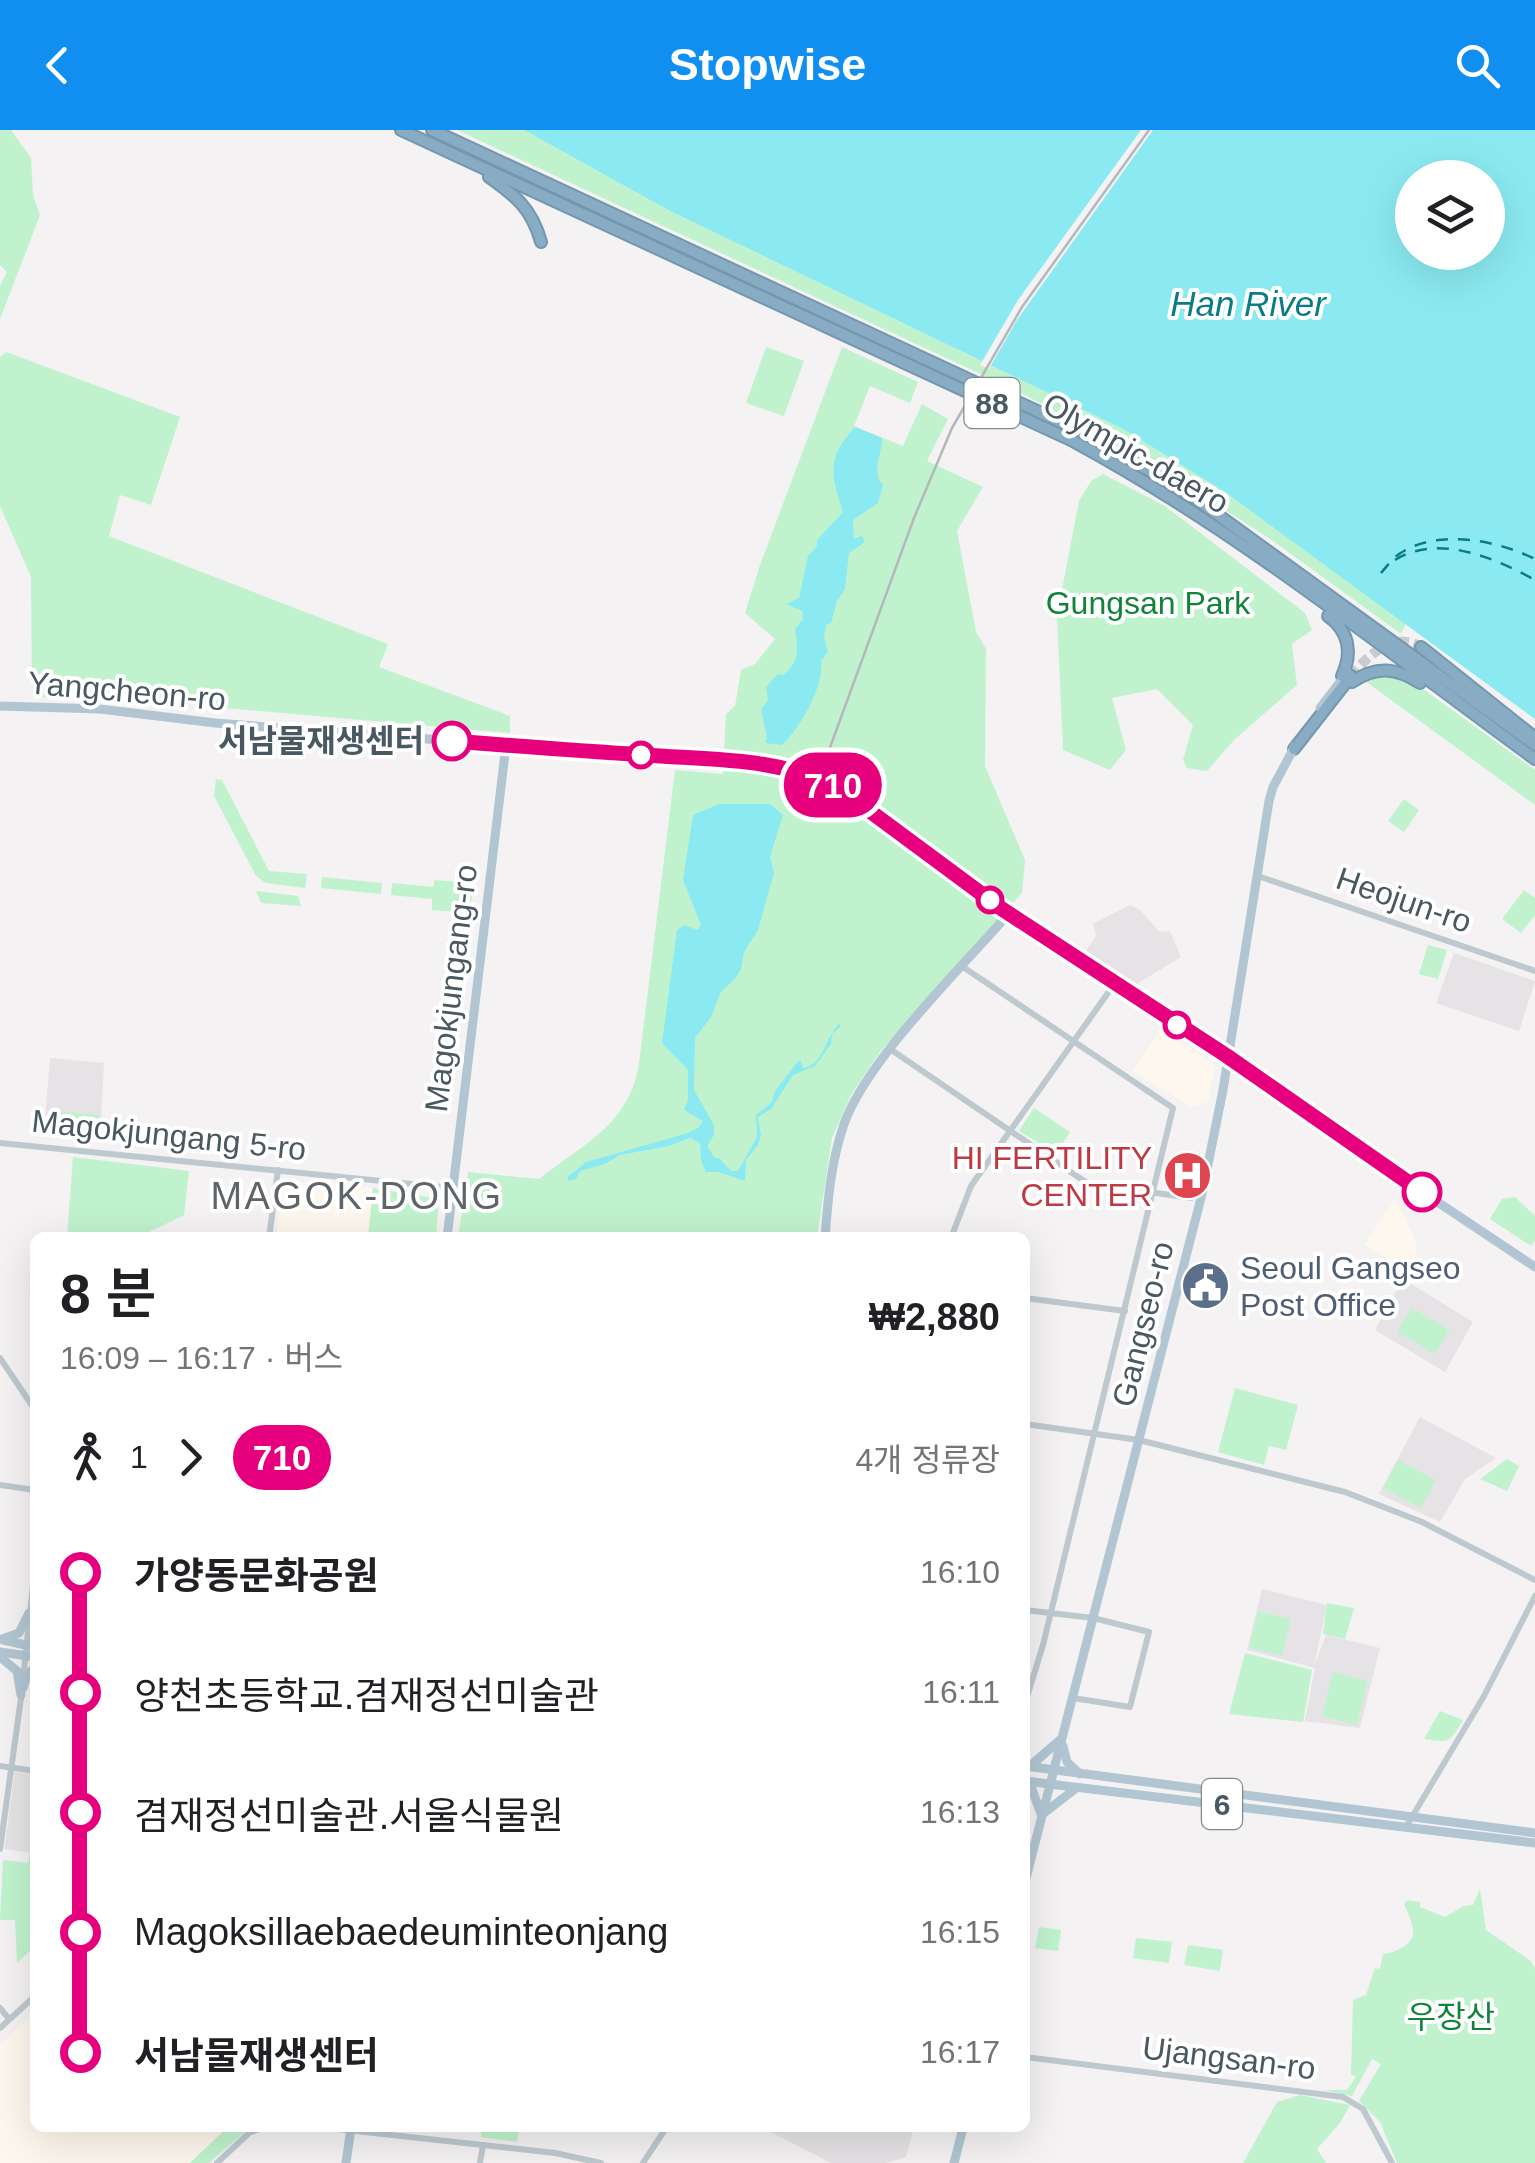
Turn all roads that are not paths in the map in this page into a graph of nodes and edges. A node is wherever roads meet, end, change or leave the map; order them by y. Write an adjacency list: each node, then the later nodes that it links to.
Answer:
1 (401, 130): 3 (highway, Olympic-daero / 88)
2 (432, 130): 11 (highway, Olympic-daero / 88)
3 (459, 158): 4 (highway); 5 (highway, Olympic-daero / 88)
4 (541, 242)
5 (1312, 596): 7 (highway); 8 (highway, Olympic-daero / 88)
6 (1421, 647): 10 (highway)
7 (1349, 678): 8 (highway); 13 (highway)
8 (1455, 701): 14 (highway, Olympic-daero / 88)
9 (0, 706): 12 (main road, Yangcheon-ro)
10 (1535, 738)
11 (1535, 745)
12 (506, 746): 16 (main road, Yangcheon-ro); 26 (main road, Magokjungang-ro)
13 (1294, 749): 15 (main road, Gangseo-ro)
14 (1535, 759)
15 (1258, 876): 18 (street, Heojun-ro); 22 (main road, Gangseo-ro)
16 (1009, 913): 17 (main road); 19 (main road, Yangcheon-ro)
17 (962, 967): 20 (street); 21 (main road)
18 (1535, 971)
19 (1116, 982): 20 (street); 22 (main road, Yangcheon-ro)
20 (1072, 1043): 23 (street); 27 (street)
21 (890, 1050): 23 (street); 31 (main road)
22 (1227, 1056): 28 (main road, Gangseo-ro); 33 (main road, Yangcheon-ro)
23 (1008, 1131): 27 (street); 32 (street)
24 (0, 1143): 25 (street, Magokjungang 5-ro)
25 (278, 1170): 26 (street, Magokjungang 5-ro); 29 (street)
26 (452, 1188): 30 (main road, Magokjungang-ro)
27 (1154, 1192): 28 (street); 35 (street)
28 (1202, 1194): 40 (main road, Gangseo-ro)
29 (270, 1232)
30 (448, 1232)
31 (825, 1232)
32 (953, 1232)
33 (1535, 1267)
34 (1030, 1299): 35 (street)
35 (1125, 1311): 39 (street)
36 (0, 1358): 37 (street)
37 (30, 1403)
38 (1030, 1425): 39 (street)
39 (1095, 1432): 40 (street); 47 (street)
40 (1139, 1440): 43 (street); 50 (main road, Gangseo-ro)
41 (0, 1485): 42 (street)
42 (30, 1489)
43 (1535, 1580)
44 (1535, 1596): 70 (street)
45 (30, 1606): 48 (street)
46 (1030, 1611): 47 (street)
47 (1050, 1613): 50 (street); 55 (street)
48 (29, 1614): 49 (main road); 51 (main road); 52 (street)
49 (30, 1617)
50 (1093, 1618): 57 (main road, Gangseo-ro); 57 (street)
51 (1, 1639): 52 (main road)
52 (30, 1651): 53 (main road); 56 (street)
53 (0, 1654): 56 (main road)
54 (30, 1673): 56 (main road)
55 (1030, 1678)
56 (21, 1696): 61 (street)
57 (1072, 1698): 58 (main road, Gangseo-ro)
58 (1062, 1738): 59 (main road); 64 (main road); 65 (main road, Gangseo-ro)
59 (1030, 1765)
60 (0, 1766): 61 (street)
61 (12, 1768): 63 (street); 74 (street)
62 (1030, 1768): 65 (main road, 6)
63 (30, 1770)
64 (1084, 1776): 65 (main road, 6); 70 (main road, 6)
65 (1052, 1777): 66 (main road, 6); 67 (main road, 6); 69 (main road, Gangseo-ro)
66 (1030, 1780)
67 (1077, 1788): 69 (main road); 71 (main road, 6)
68 (1030, 1791): 69 (main road)
69 (1042, 1815): 75 (main road, Gangseo-ro)
70 (1413, 1817): 71 (street); 72 (main road, 6)
71 (1406, 1827): 73 (main road, 6)
72 (1535, 1832)
73 (1535, 1843)
74 (0, 1849)
75 (1030, 1862)
76 (30, 2001): 78 (street)
77 (0, 2008): 78 (street)
78 (10, 2019): 79 (street)
79 (0, 2028)
80 (1030, 2058): 94 (street, Ujangsan-ro)
81 (253, 2132): 88 (street)
82 (351, 2132): 89 (main road)
83 (376, 2132): 86 (street)
84 (663, 2132): 92 (street)
85 (961, 2132): 93 (main road)
86 (483, 2145): 87 (street); 90 (street)
87 (586, 2161): 91 (street)
88 (217, 2163)
89 (346, 2163)
90 (480, 2163)
91 (601, 2163)
92 (643, 2163)
93 (954, 2163)
94 (1392, 2163)

